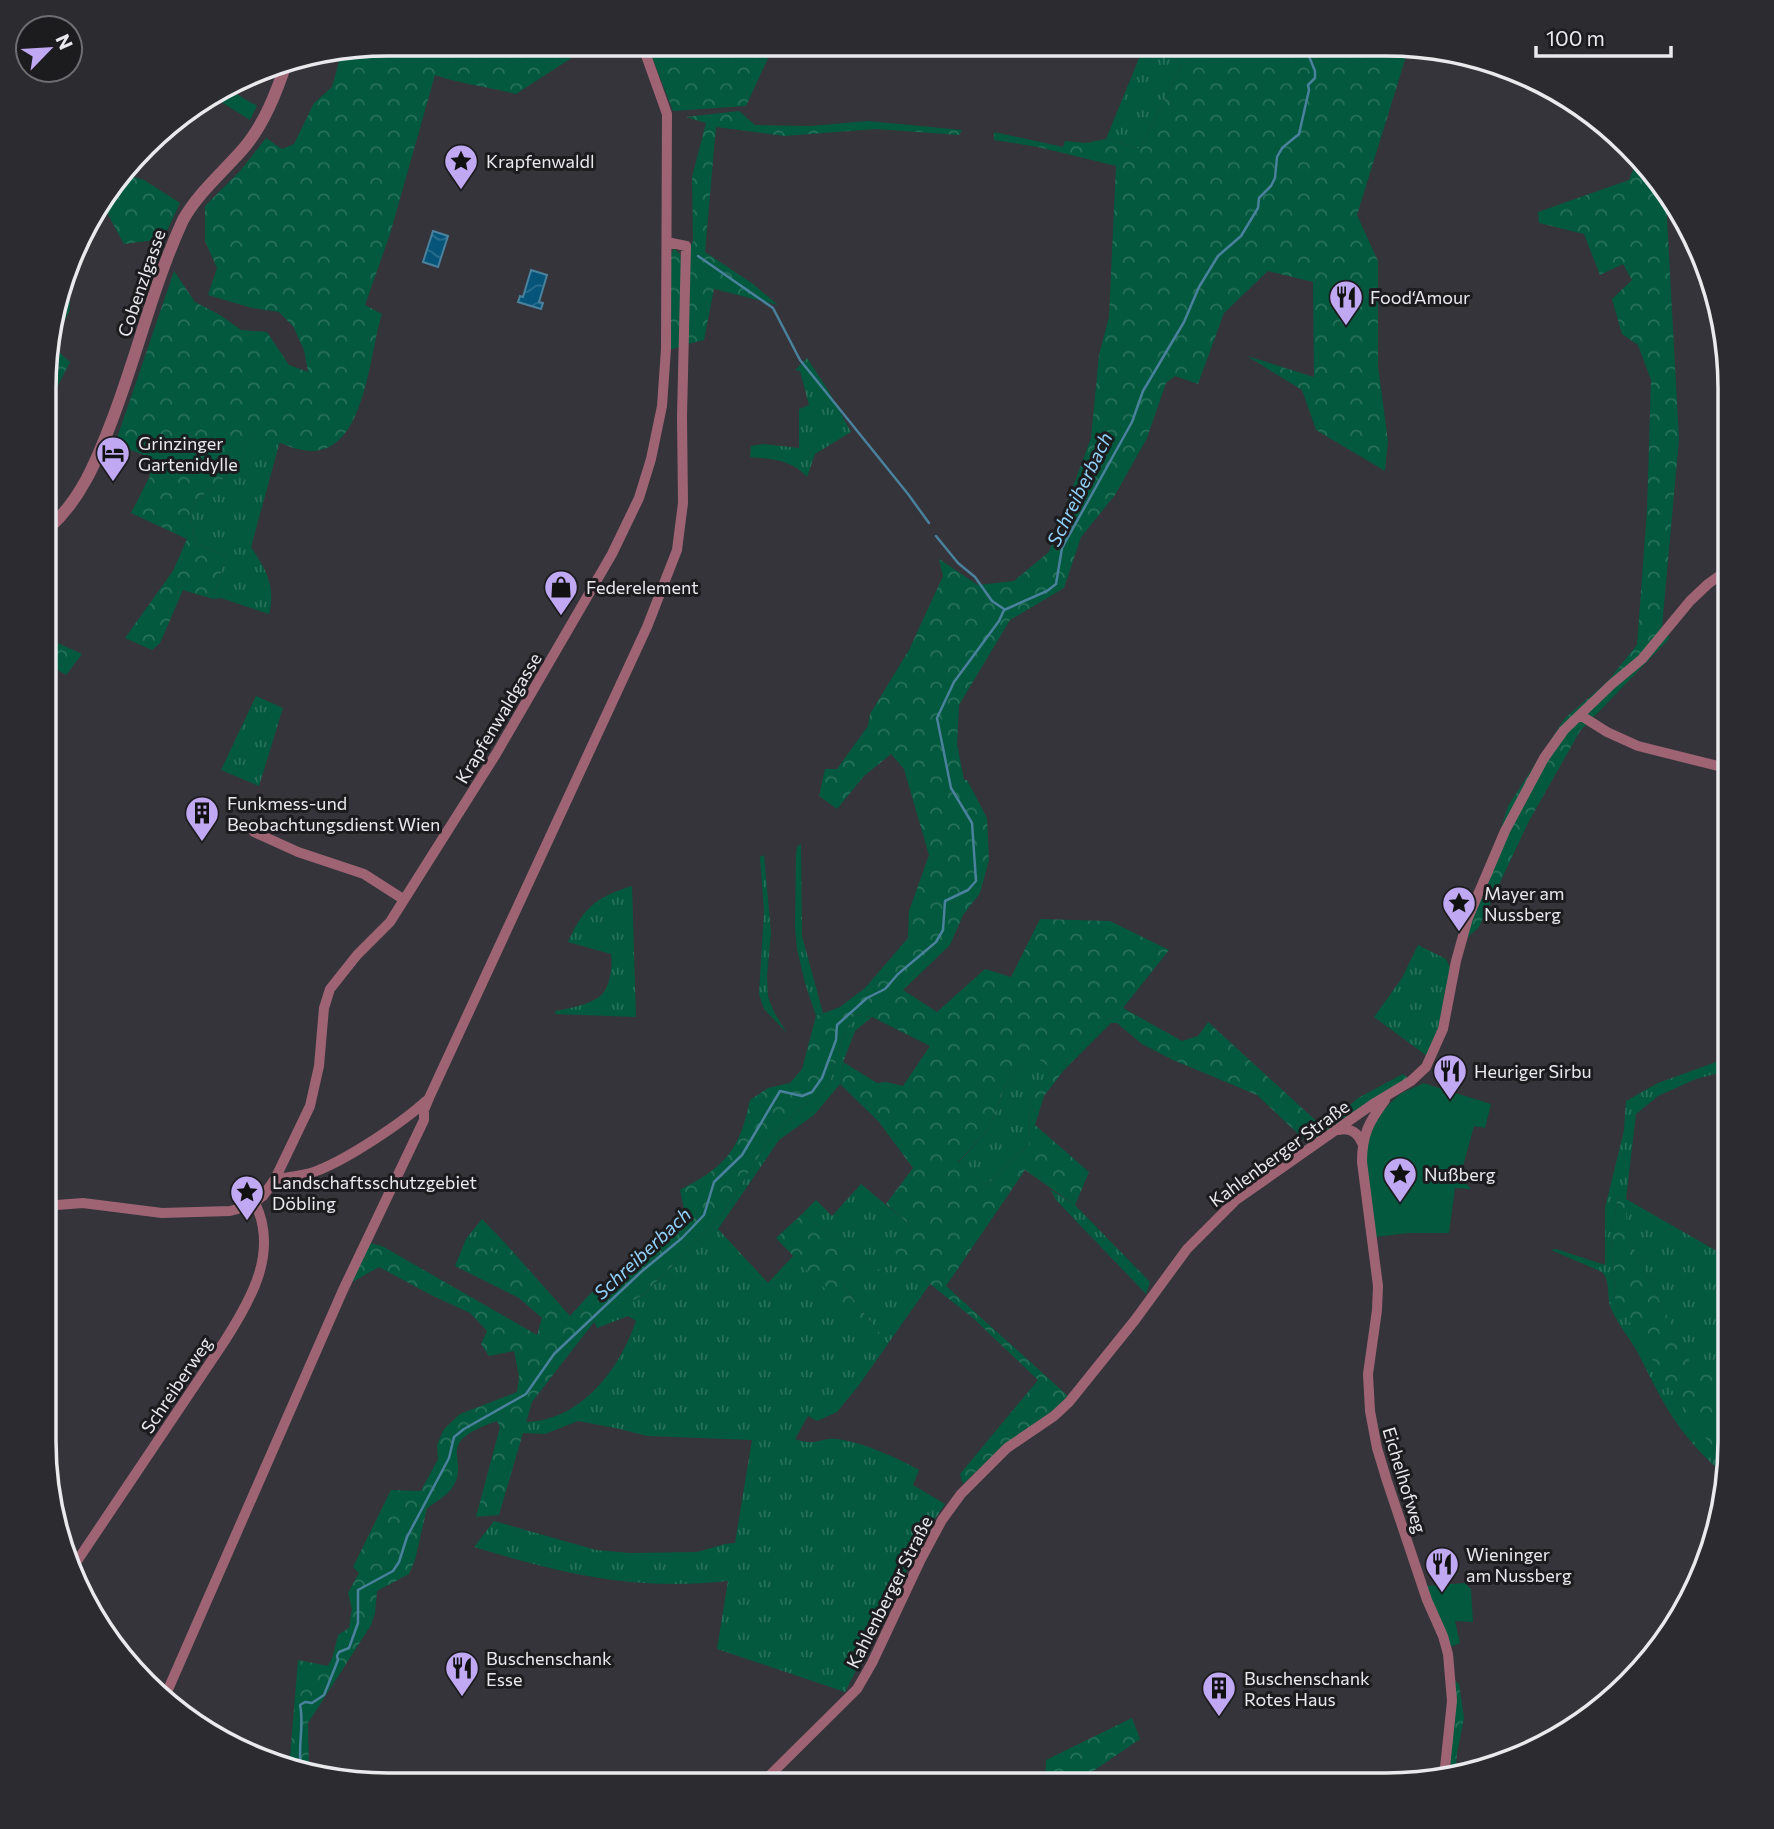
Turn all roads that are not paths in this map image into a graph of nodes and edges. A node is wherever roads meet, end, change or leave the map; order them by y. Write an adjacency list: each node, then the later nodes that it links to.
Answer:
1 (646, 56): 3 (street, Krapfenwaldgasse)
2 (281, 74): 4 (street, Cobenzlgasse)
3 (667, 242): 9 (street, Krapfenwaldgasse); 11 (street)
4 (56, 521)
5 (1718, 577): 6 (street, Kahlenberger Straße)
6 (1580, 715): 7 (street); 10 (street, Kahlenberger Straße)
7 (1718, 766)
8 (254, 832): 9 (street)
9 (403, 899): 14 (street, Krapfenwaldgasse)
10 (1387, 1095): 12 (street, Kahlenberger Straße); 13 (street, Eichelhofweg)
11 (429, 1098): 14 (street); 18 (street)
12 (1339, 1130): 13 (street); 20 (street, Kahlenberger Straße)
13 (1362, 1143): 19 (street, Eichelhofweg)
14 (275, 1179): 15 (street, Krapfenwaldgasse)
15 (255, 1203): 16 (street); 17 (street, Schreiberweg)
16 (56, 1205)
17 (78, 1559)
18 (168, 1690)
19 (1445, 1768)
20 (771, 1773)

